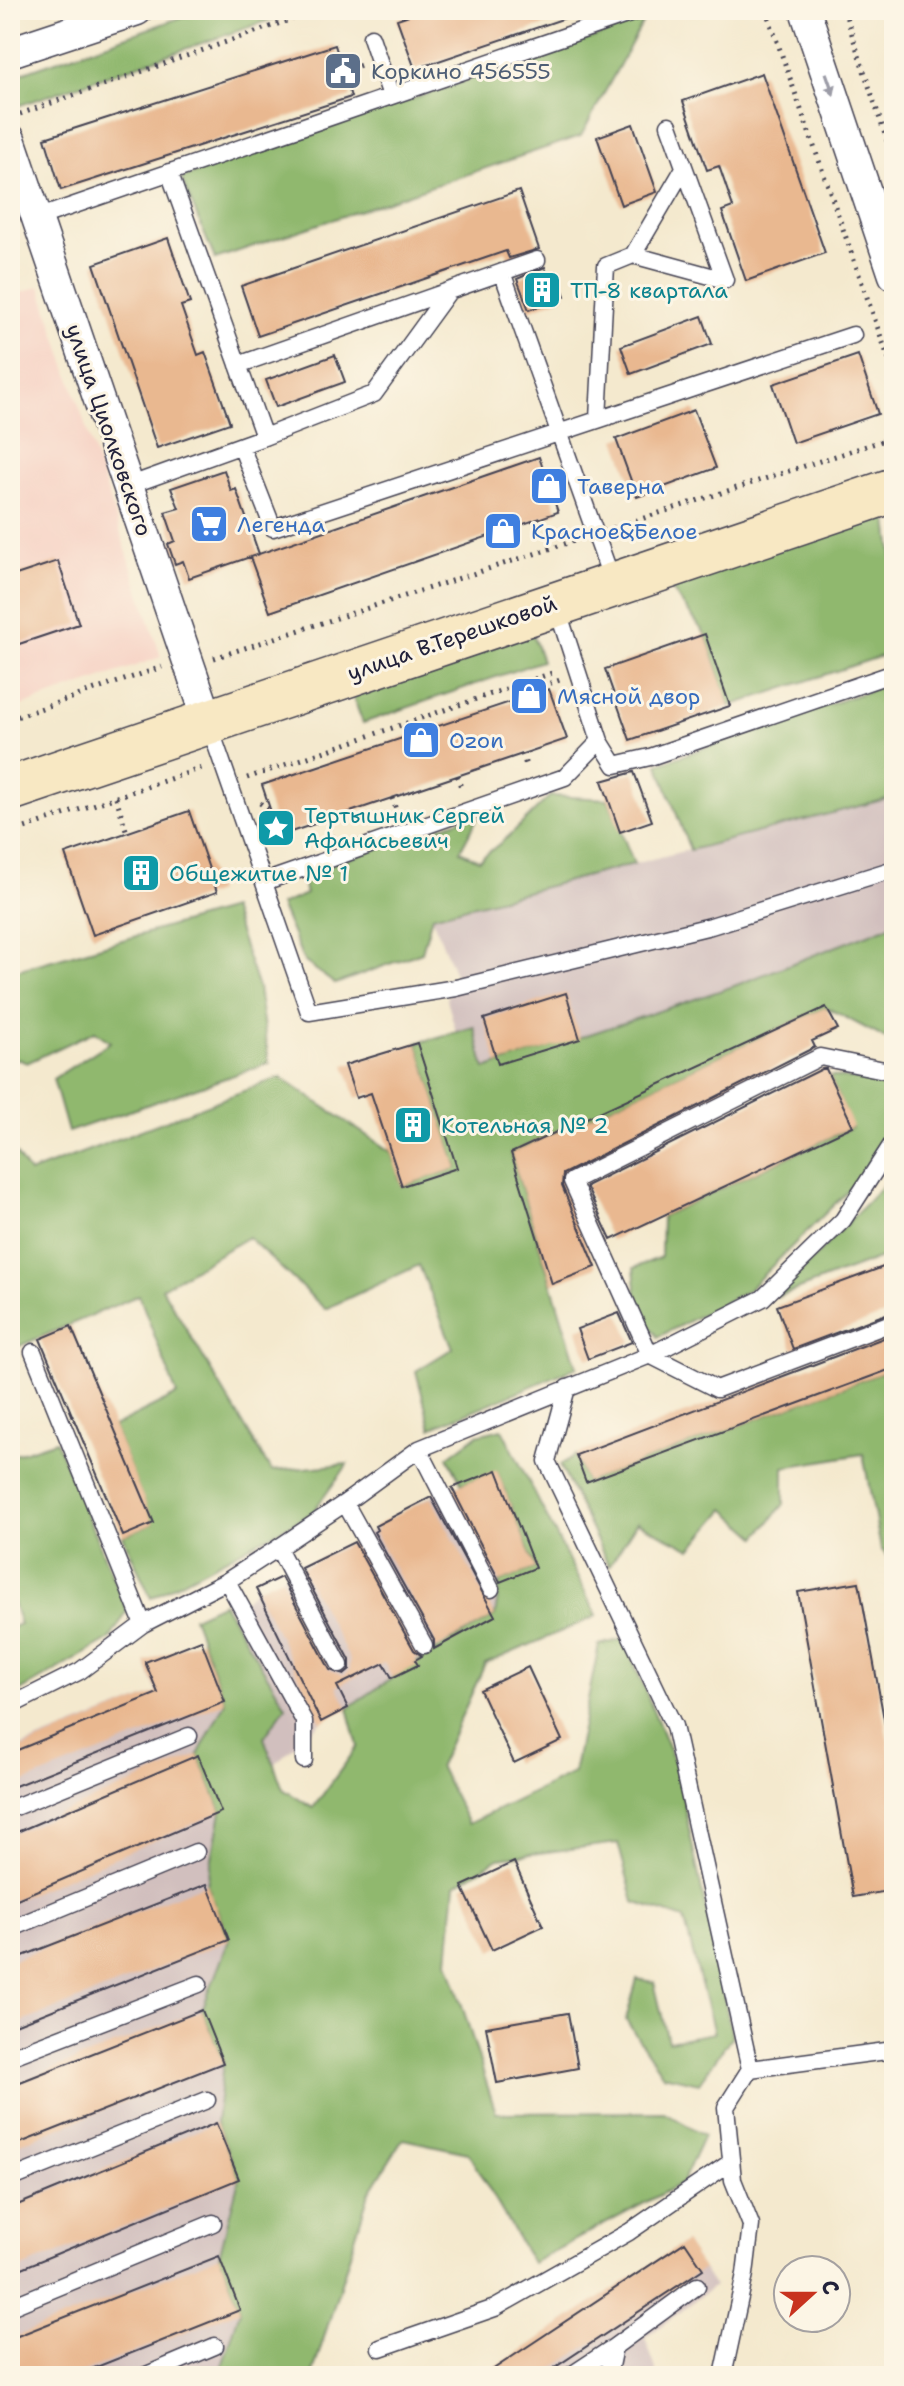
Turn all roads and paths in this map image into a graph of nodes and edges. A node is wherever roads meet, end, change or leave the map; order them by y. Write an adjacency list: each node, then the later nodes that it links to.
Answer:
1 (32, 10): 8 (path)
2 (137, 10): 10 (street)
3 (318, 10): 13 (path)
4 (641, 10): 11 (lane)
5 (766, 10): 26 (path)
6 (805, 10): 22 (street, one-way to 22)
7 (844, 10): 15 (path)
8 (10, 18)
9 (371, 37): 11 (lane)
10 (10, 52)
11 (391, 96): 17 (lane)
12 (10, 103): 13 (path)
13 (18, 125): 18 (street, улица Циолковского)
14 (669, 125): 16 (lane)
15 (894, 162)
16 (684, 168): 19 (lane); 19 (lane)
17 (169, 172): 18 (lane); 25 (lane)
18 (37, 218): 32 (street, улица Циолковского)
19 (633, 255): 27 (lane)
20 (537, 260): 21 (lane)
21 (502, 272): 23 (lane); 28 (lane)
22 (894, 275)
23 (449, 291): 25 (lane); 29 (lane)
24 (853, 335): 27 (lane)
25 (238, 365): 29 (lane)
26 (894, 374)
27 (598, 419): 28 (lane)
28 (560, 432): 31 (lane); 34 (lane)
29 (264, 437): 31 (lane)
30 (894, 437): 34 (path)
31 (241, 446): 32 (lane)
32 (128, 486): 37 (street, улица Циолковского)
33 (894, 490): 35 (main road, улица В.Терешковой)
34 (595, 534): 35 (lane); 37 (path)
35 (613, 584): 36 (main road, улица В.Терешковой)
36 (555, 604): 43 (main road, улица В.Терешковой); 44 (lane)
37 (187, 659): 42 (path); 43 (street, улица Циолковского)
38 (894, 673): 44 (lane)
39 (561, 680): 40 (path); 40 (path); 41 (path)
40 (524, 682): 45 (path)
41 (566, 695)
42 (10, 719)
43 (208, 720): 45 (lane); 46 (main road, улица В.Терешковой)
44 (600, 741): 51 (lane)
45 (229, 784): 47 (path); 51 (lane)
46 (10, 789)
47 (116, 797): 48 (path); 49 (path)
48 (10, 833)
49 (127, 833)
50 (894, 869): 51 (lane)
51 (264, 882)
52 (894, 1072): 56 (lane)
53 (894, 1141): 56 (lane)
54 (894, 1322): 56 (lane)
55 (33, 1352): 63 (lane)
56 (650, 1355): 57 (lane)
57 (567, 1388): 58 (lane); 75 (lane)
58 (419, 1449): 59 (lane); 62 (lane)
59 (345, 1503): 60 (lane); 64 (lane)
60 (278, 1548): 61 (lane); 65 (lane)
61 (227, 1581): 63 (lane); 68 (lane)
62 (491, 1589)
63 (143, 1624): 66 (lane)
64 (424, 1645)
65 (340, 1665)
66 (10, 1706)
67 (189, 1736): 69 (lane)
68 (304, 1760)
69 (10, 1809)
70 (196, 1852): 71 (lane)
71 (10, 1929)
72 (199, 1984): 74 (lane)
73 (894, 2050): 75 (lane)
74 (10, 2057)
75 (750, 2069): 77 (lane)
76 (207, 2100): 78 (lane)
77 (731, 2162): 84 (lane); 88 (lane)
78 (10, 2179)
79 (213, 2223): 81 (lane)
80 (697, 2286): 83 (lane)
81 (10, 2307)
82 (215, 2346): 85 (lane)
83 (614, 2347): 86 (lane); 87 (lane)
84 (380, 2348)
85 (144, 2376)
86 (570, 2376)
87 (608, 2376)
88 (723, 2376)

